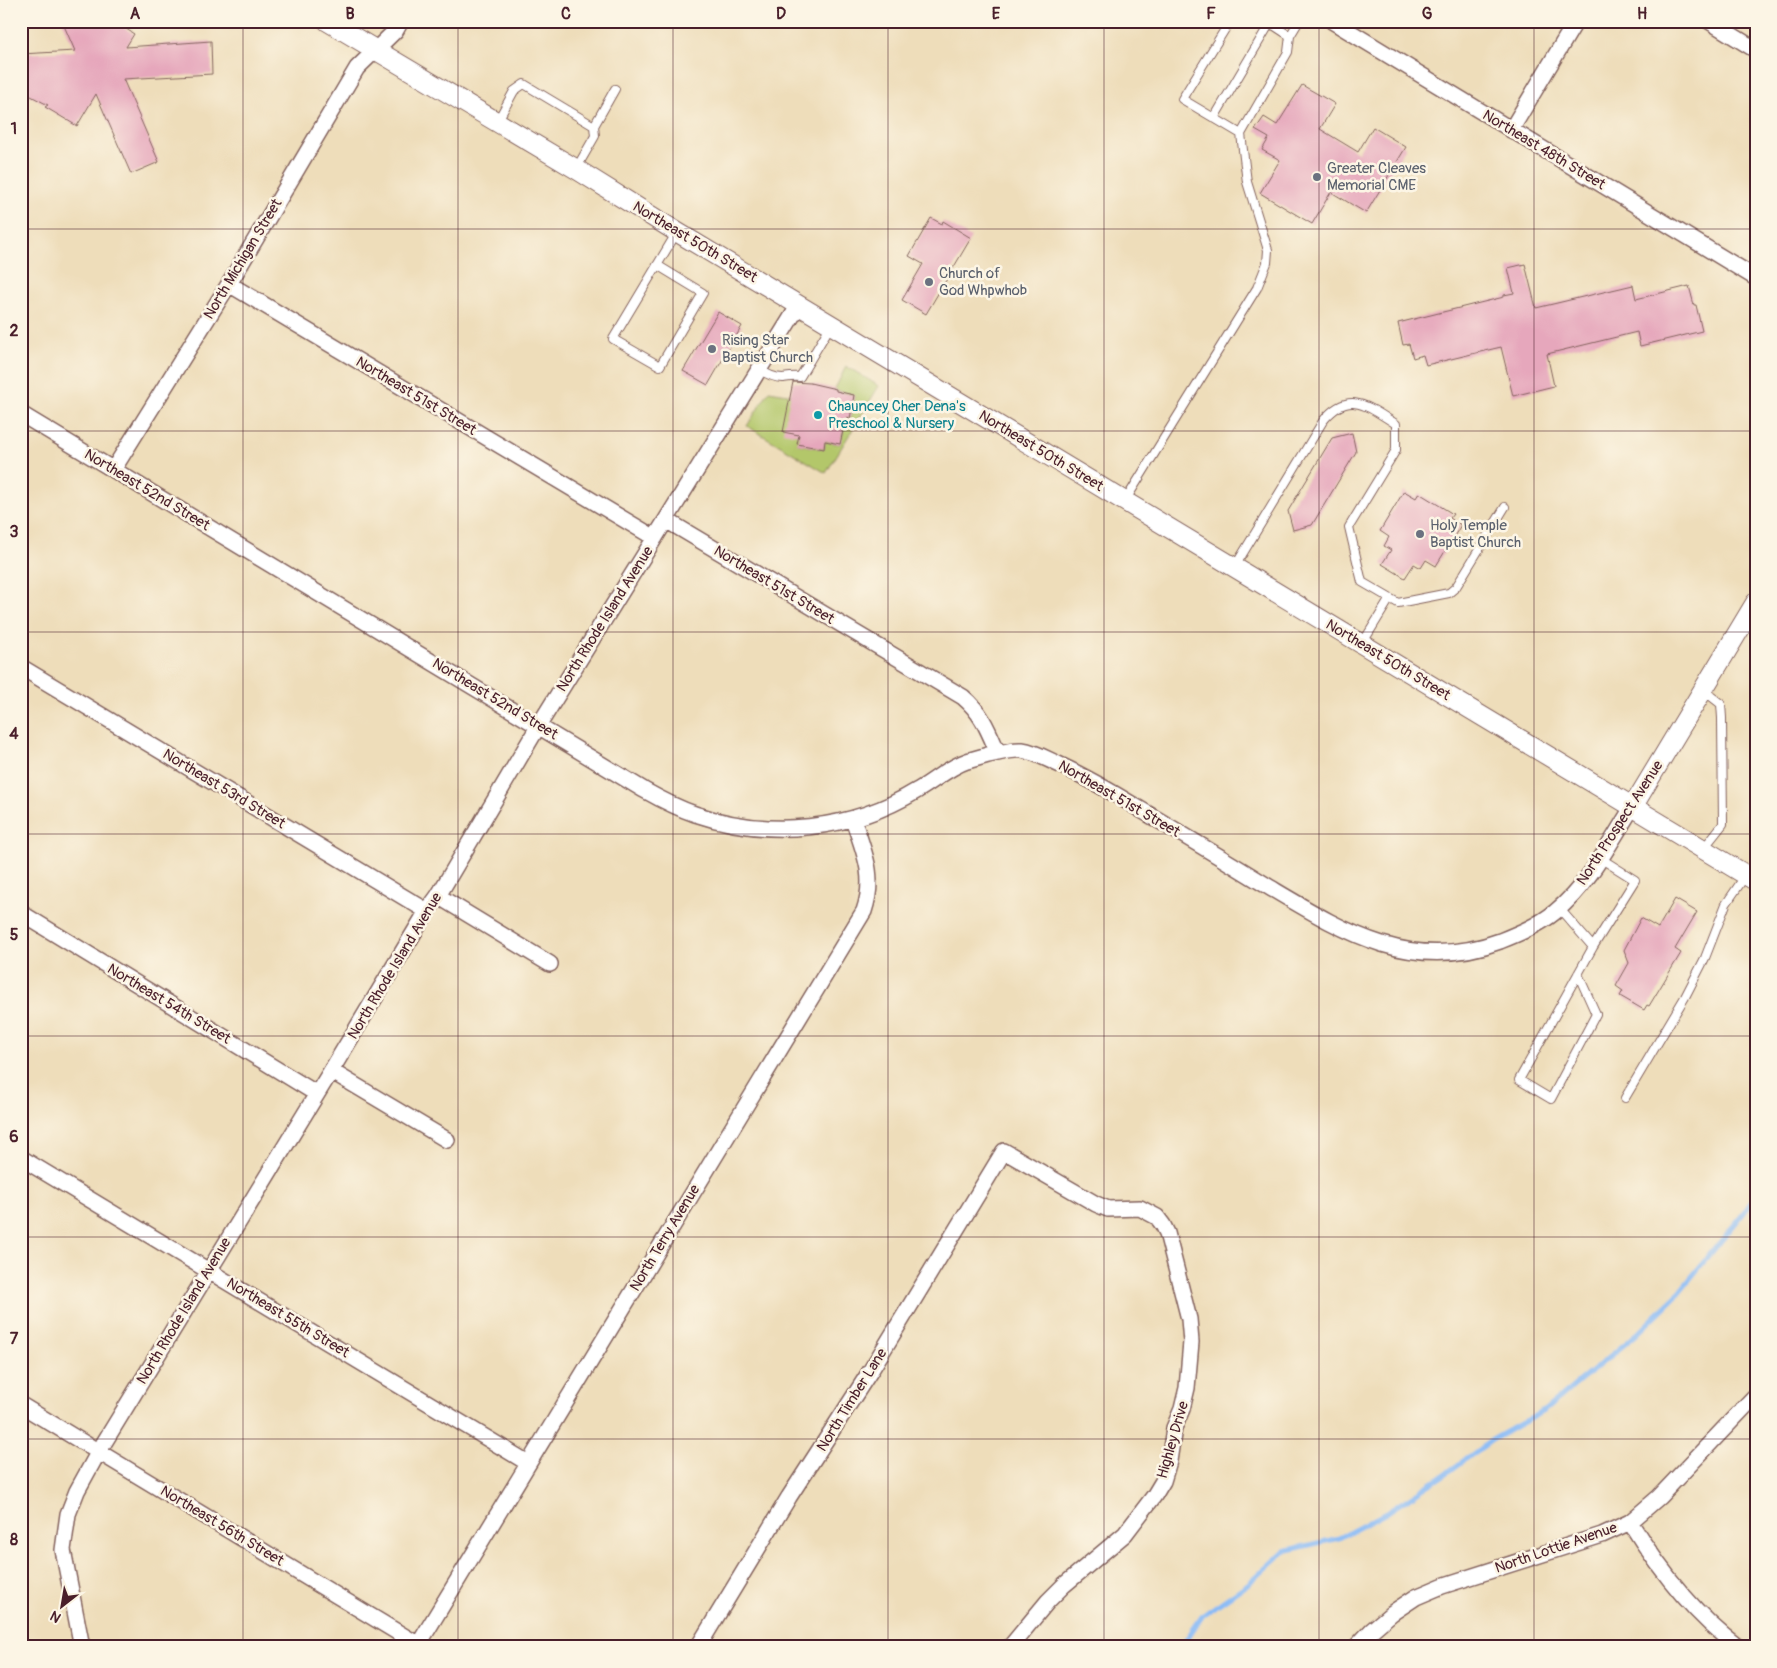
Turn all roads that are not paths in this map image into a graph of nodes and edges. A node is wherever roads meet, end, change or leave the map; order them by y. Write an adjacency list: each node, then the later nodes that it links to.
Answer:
1 (152, 21): 2 (lane)
2 (198, 21)
3 (327, 21): 12 (street, Northeast 50th Street)
4 (401, 21): 12 (street, North Michigan Street)
5 (1230, 21): 15 (lane)
6 (1299, 21): 11 (lane)
7 (1332, 21): 18 (street, Northeast 48th Street)
8 (1576, 21): 18 (street)
9 (1709, 21): 13 (street)
10 (1268, 22): 11 (lane); 15 (lane)
11 (1290, 36): 19 (lane)
12 (375, 50): 16 (street, Northeast 50th Street); 24 (street, North Michigan Street)
13 (1756, 50)
14 (615, 89): 17 (lane)
15 (1214, 118): 19 (lane)
16 (497, 122): 17 (lane); 20 (street, Northeast 50th Street)
17 (594, 126): 20 (lane)
18 (1511, 130): 23 (street, Northeast 48th Street)
19 (1241, 134): 30 (lane)
20 (576, 169): 21 (street, Northeast 50th Street)
21 (677, 232): 22 (lane); 25 (street, Northeast 50th Street)
22 (657, 265): 22 (lane)
23 (1756, 278)
24 (229, 284): 29 (street, North Michigan Street); 33 (street, Northeast 51st Street)
25 (798, 305): 26 (street, Northeast 50th Street); 27 (street, North Rhode Island Avenue)
26 (831, 325): 27 (lane); 30 (street, Northeast 50th Street)
27 (759, 369): 32 (street, North Rhode Island Avenue)
28 (21, 414): 29 (street, Northeast 52nd Street)
29 (113, 470): 40 (street, Northeast 52nd Street)
30 (1125, 502): 34 (street, Northeast 50th Street)
31 (1505, 507): 35 (lane)
32 (666, 520): 33 (street, North Rhode Island Avenue); 41 (street, Northeast 51st Street)
33 (655, 538): 40 (street, North Rhode Island Avenue)
34 (1234, 568): 35 (lane); 37 (street, Northeast 50th Street)
35 (1389, 600): 37 (lane)
36 (1756, 602): 39 (street, North Prospect Avenue)
37 (1362, 644): 42 (street, Northeast 50th Street)
38 (21, 667): 49 (street, Northeast 53rd Street)
39 (1703, 690): 42 (street, North Prospect Avenue); 44 (lane)
40 (539, 726): 43 (street, Northeast 52nd Street); 47 (street, North Rhode Island Avenue)
41 (998, 753): 43 (street, Northeast 52nd Street); 52 (street, Northeast 51st Street)
42 (1632, 808): 44 (street, Northeast 50th Street); 45 (street, North Prospect Avenue)
43 (853, 819): 65 (street, North Terry Avenue)
44 (1702, 850): 46 (street, Northeast 50th Street)
45 (1600, 858): 48 (street, North Prospect Avenue); 51 (lane)
46 (1751, 878): 57 (lane)
47 (438, 896): 49 (street, North Rhode Island Avenue); 53 (street)
48 (1559, 908): 51 (lane); 52 (street, North Prospect Avenue)
49 (427, 911): 55 (street, North Rhode Island Avenue)
50 (21, 913): 56 (street, Northeast 54th Street)
51 (1593, 947): 54 (lane)
52 (1417, 952)
53 (550, 964)
54 (1578, 974): 54 (lane)
55 (331, 1071): 56 (street, North Rhode Island Avenue); 58 (street)
56 (317, 1094): 61 (street, North Rhode Island Avenue)
57 (1625, 1098)
58 (447, 1140)
59 (21, 1158): 61 (street, Northeast 55th Street)
60 (1149, 1212): 69 (street, North Timber Lane); 70 (street, Highley Drive)
61 (209, 1271): 64 (street, North Rhode Island Avenue); 65 (street, Northeast 55th Street)
62 (1756, 1395): 66 (street, North Lottie Avenue)
63 (21, 1405): 64 (street, Northeast 56th Street)
64 (98, 1451): 67 (street, Northeast 56th Street); 68 (street, North Rhode Island Avenue)
65 (528, 1463): 67 (street, North Terry Avenue)
66 (1630, 1522): 71 (street, North Lottie Avenue); 72 (street)
67 (419, 1646)
68 (82, 1647)
69 (698, 1647)
70 (1010, 1647)
71 (1356, 1647)
72 (1738, 1647)

